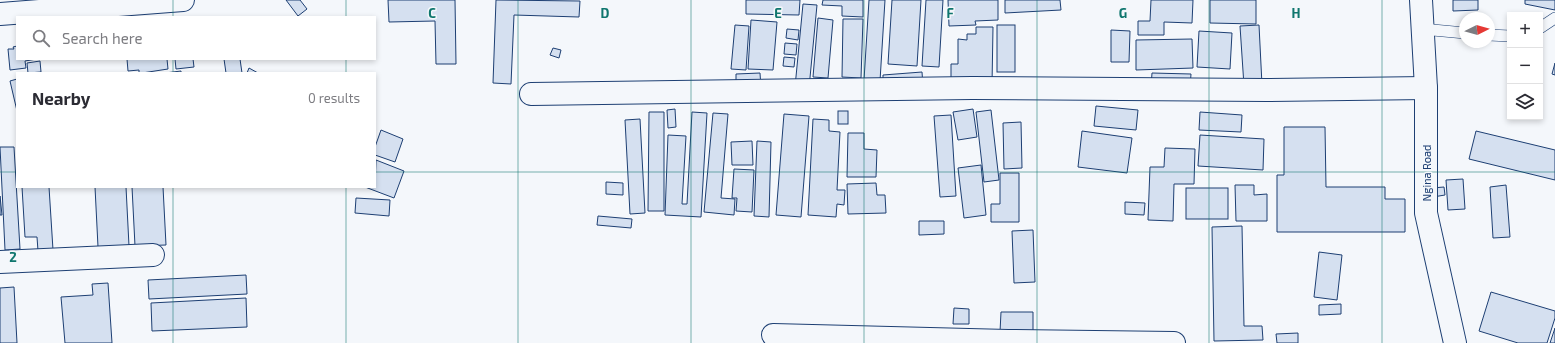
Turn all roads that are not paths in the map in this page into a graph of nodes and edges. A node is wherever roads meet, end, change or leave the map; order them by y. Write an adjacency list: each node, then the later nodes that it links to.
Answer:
1 (184, 0): 3 (street)
2 (1421, 0): 6 (street, Ngina Road)
3 (0, 14)
4 (1555, 18): 5 (lane)
5 (1543, 26)
6 (1422, 29): 7 (lane); 10 (street, Ngina Road)
7 (1459, 32)
8 (1495, 35): 9 (lane)
9 (1507, 36)
10 (1426, 88): 11 (street); 16 (street, Ngina Road)
11 (531, 94)
12 (153, 255): 13 (street)
13 (0, 262)
14 (773, 335): 15 (street)
15 (1174, 343)
16 (1455, 343)

